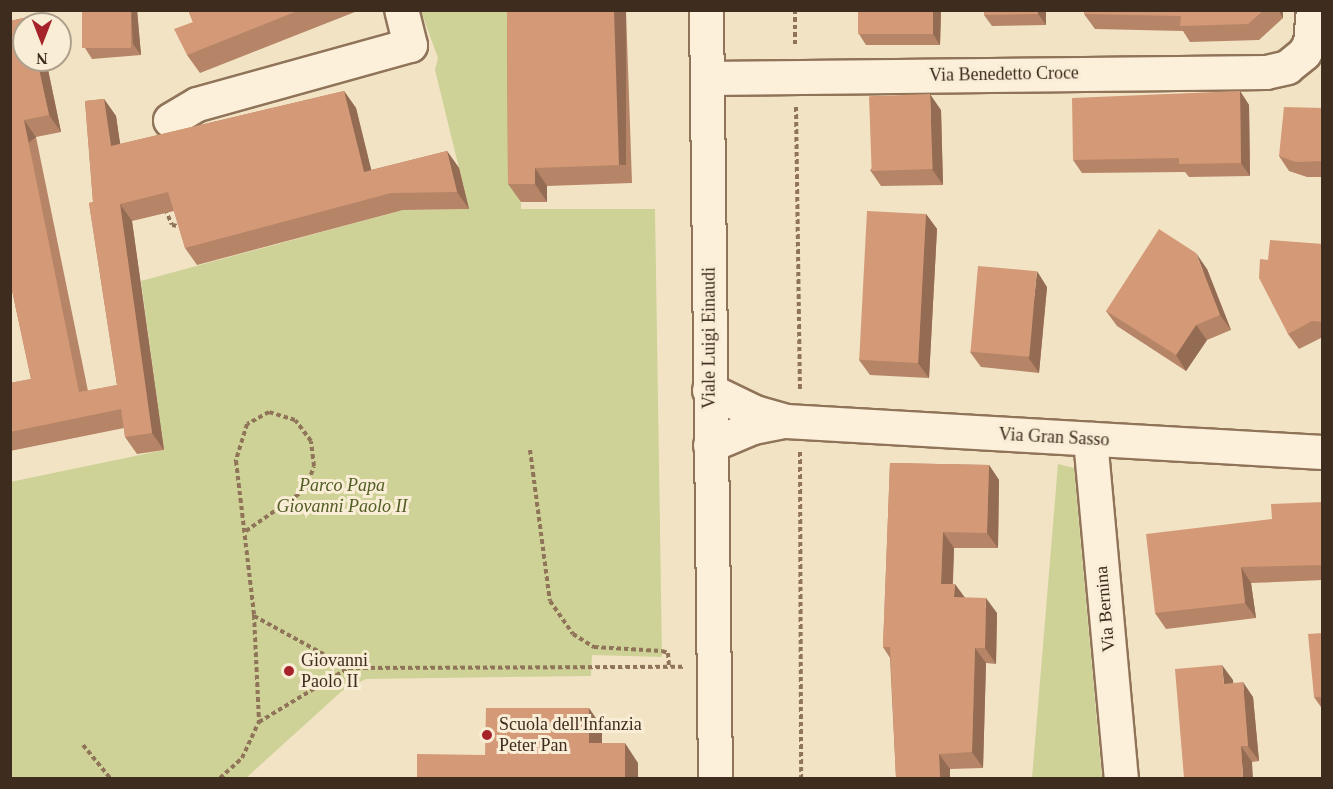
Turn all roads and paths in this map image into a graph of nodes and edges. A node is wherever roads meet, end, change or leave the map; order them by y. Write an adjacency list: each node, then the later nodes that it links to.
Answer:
1 (401, 10): 7 (street)
2 (706, 10): 6 (street, Viale Luigi Einaudi)
3 (795, 10): 5 (path)
4 (1312, 10): 5 (street, Via Benedetto Croce)
5 (796, 76): 6 (street, Via Benedetto Croce); 11 (path)
6 (707, 78): 10 (street, Viale Luigi Einaudi)
7 (170, 120)
8 (164, 206): 9 (path)
9 (190, 228)
10 (710, 390): 11 (street, Via Gran Sasso); 13 (street, Viale Luigi Einaudi)
11 (795, 419): 12 (street, Via Gran Sasso); 13 (street, Via Gran Sasso); 27 (path)
12 (1090, 439): 15 (street, Via Gran Sasso); 28 (street, Via Bernina)
13 (710, 445): 18 (street, Viale Luigi Einaudi)
14 (530, 450): 19 (path)
15 (1323, 453)
16 (246, 531): 16 (path); 17 (path)
17 (254, 615): 20 (path); 21 (path)
18 (699, 666): 19 (path); 25 (street, Viale Luigi Einaudi); 26 (street, Viale Luigi Einaudi)
19 (669, 667): 20 (path)
20 (348, 668): 21 (path)
21 (259, 722): 24 (path)
22 (83, 745): 23 (path)
23 (110, 778)
24 (220, 778)
25 (715, 778)
26 (726, 778)
27 (801, 778)
28 (1121, 778)

